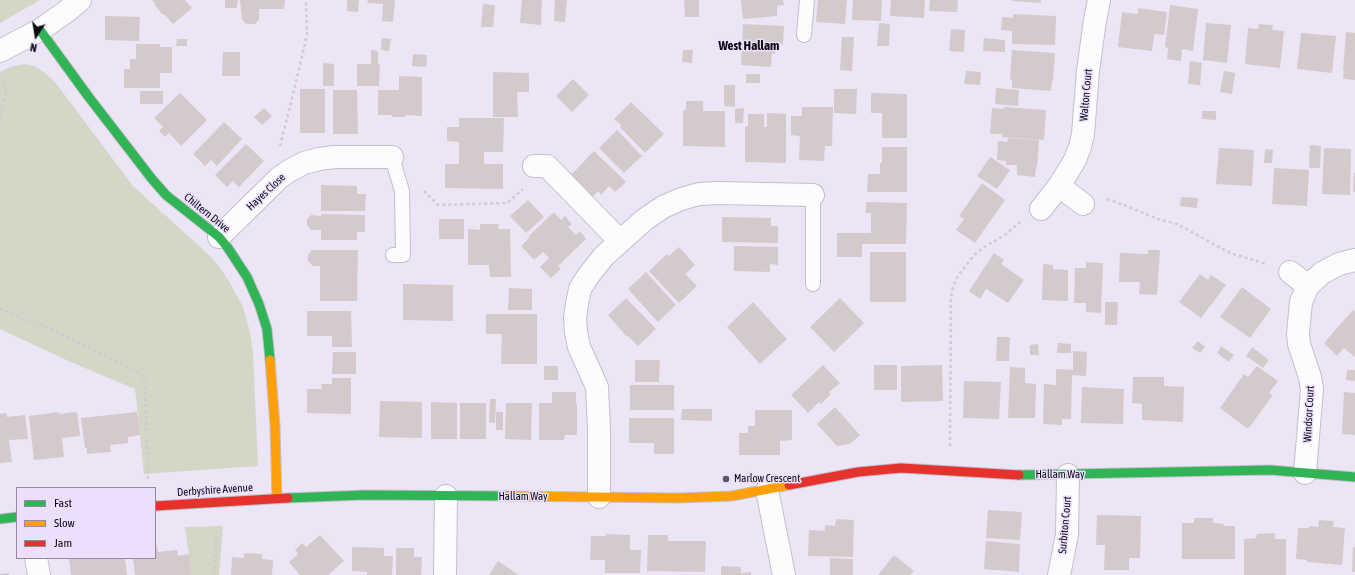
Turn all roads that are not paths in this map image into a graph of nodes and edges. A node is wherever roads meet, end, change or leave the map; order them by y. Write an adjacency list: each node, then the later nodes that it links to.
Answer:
1 (80, 0): 4 (street)
2 (807, 0): 5 (lane)
3 (1099, 0): 9 (street, Walton Court)
4 (40, 30): 6 (street); 13 (street, Chiltern Drive)
5 (804, 35)
6 (0, 52)
7 (392, 157): 13 (street, Hayes Close); 15 (lane)
8 (540, 166): 14 (street)
9 (1059, 186): 11 (street); 12 (street, Walton Court)
10 (813, 194): 14 (street); 18 (lane)
11 (1083, 204)
12 (1041, 209)
13 (219, 237): 26 (street, Chiltern Drive)
14 (620, 240): 25 (street)
15 (392, 255)
16 (1355, 260): 19 (street, Windsor Court)
17 (1290, 272): 19 (street)
18 (813, 284)
19 (1308, 286): 20 (street, Windsor Court)
20 (1305, 473): 21 (street, Hallam Way); 22 (street, Hallam Way)
21 (1068, 475): 23 (street, Hallam Way); 34 (street, Surbiton Court)
22 (1355, 477)
23 (767, 490): 25 (street, Hallam Way); 33 (street)
24 (446, 496): 25 (street, Hallam Way); 26 (street, Hallam Way); 32 (street)
25 (599, 498)
26 (277, 499): 27 (street, Derbyshire Avenue)
27 (156, 506)
28 (16, 517): 29 (street)
29 (0, 519)
30 (36, 559): 31 (street)
31 (39, 575)
32 (445, 575)
33 (784, 575)
34 (1059, 575)

